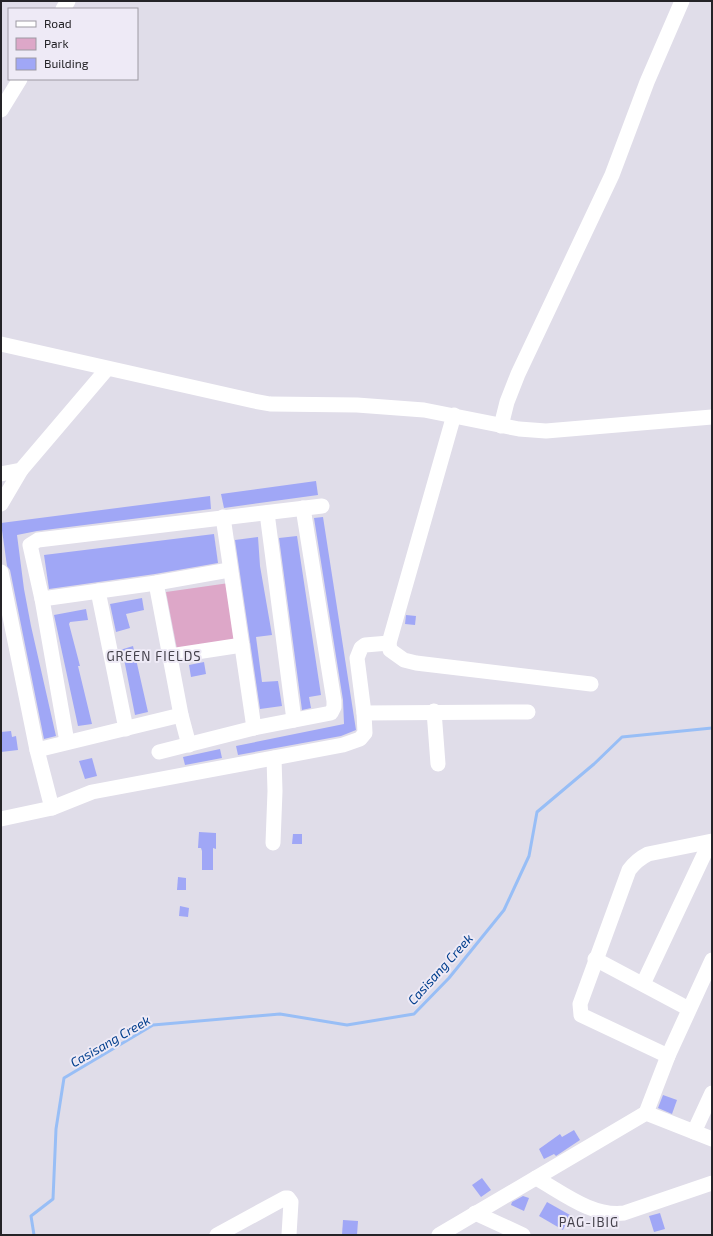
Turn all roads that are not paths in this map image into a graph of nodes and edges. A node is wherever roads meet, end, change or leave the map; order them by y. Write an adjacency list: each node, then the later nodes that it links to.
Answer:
1 (682, 1): 8 (street)
2 (19, 80): 3 (street)
3 (1, 110)
4 (1, 344): 5 (street)
5 (106, 369): 6 (street); 9 (street)
6 (454, 415): 8 (street); 21 (street)
7 (712, 417): 8 (street)
8 (501, 426)
9 (21, 470): 10 (street); 11 (street)
10 (1, 474)
11 (1, 504)
12 (322, 506): 13 (street)
13 (303, 508): 14 (street); 29 (street)
14 (267, 513): 15 (street); 29 (street)
15 (223, 517): 16 (street); 20 (street)
16 (230, 570): 18 (street); 22 (street)
17 (1, 572): 34 (street)
18 (156, 583): 19 (street); 23 (street)
19 (98, 591): 20 (street); 31 (street)
20 (42, 598): 32 (street)
21 (389, 643): 24 (street); 27 (street)
22 (242, 645): 23 (street); 30 (street)
23 (170, 656): 28 (street)
24 (590, 684)
25 (434, 711): 26 (street); 27 (street); 37 (street)
26 (528, 712)
27 (364, 713): 36 (street)
28 (181, 715): 31 (street); 33 (street)
29 (294, 720): 30 (street)
30 (254, 728): 33 (street)
31 (126, 729): 32 (street)
32 (67, 742): 34 (street)
33 (189, 745): 35 (street)
34 (36, 750): 38 (street)
35 (158, 752)
36 (274, 758): 38 (street); 41 (street)
37 (438, 764)
38 (52, 808): 39 (street)
39 (1, 819)
40 (711, 842): 42 (street); 44 (street)
41 (273, 843)
42 (595, 960): 44 (street); 46 (street)
43 (712, 960): 45 (street)
44 (643, 984): 45 (street)
45 (689, 1009): 46 (street)
46 (668, 1056): 48 (street)
47 (712, 1093): 49 (street)
48 (646, 1113): 49 (street); 51 (street)
49 (694, 1132): 50 (street)
50 (712, 1139)
51 (536, 1178): 52 (street); 53 (street)
52 (712, 1183)
53 (475, 1213): 56 (street); 57 (street)
54 (217, 1235): 55 (street)
55 (289, 1235)
56 (439, 1235)
57 (523, 1235)

